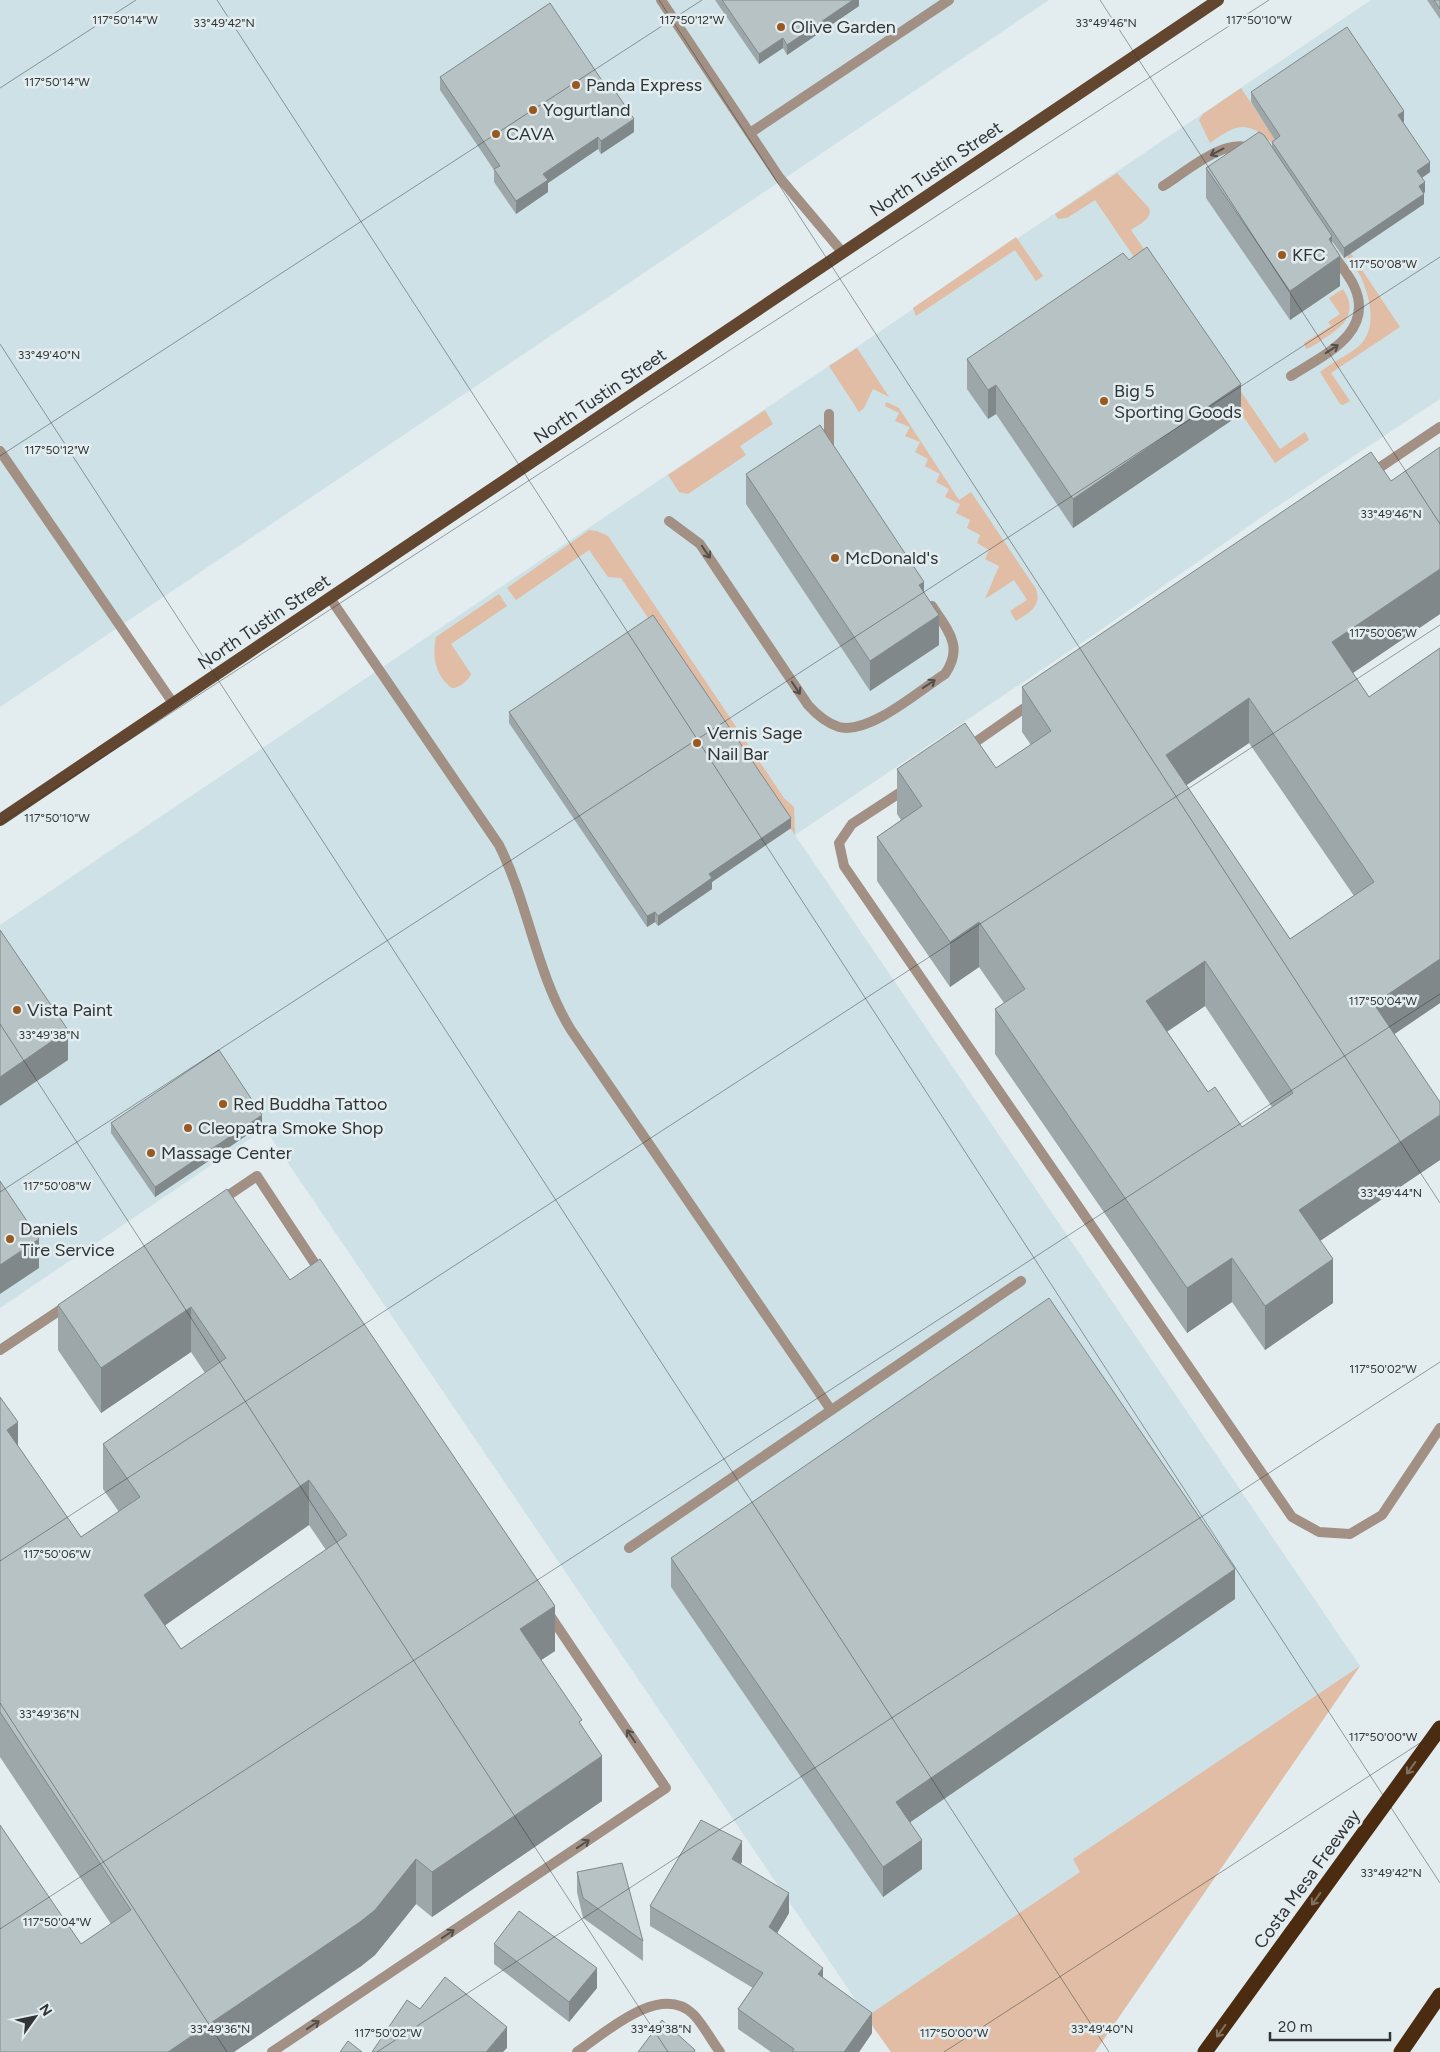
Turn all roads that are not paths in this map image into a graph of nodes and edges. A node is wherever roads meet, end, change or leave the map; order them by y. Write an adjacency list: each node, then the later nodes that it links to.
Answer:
1 (661, 0): 4 (lane)
2 (949, 0): 4 (lane)
3 (1218, 0): 8 (main road, North Tustin Street)
4 (750, 133): 8 (lane)
5 (1258, 150): 6 (lane, one-way to 6)
6 (1163, 186)
7 (1328, 246): 9 (lane, one-way to 7)
8 (843, 253): 17 (main road, North Tustin Street)
9 (1291, 376)
10 (829, 414): 13 (lane)
11 (1440, 427): 14 (lane)
12 (0, 451): 19 (lane)
13 (834, 459)
14 (1357, 483)
15 (668, 522): 16 (lane, one-way to 16)
16 (926, 597)
17 (330, 598): 19 (main road, North Tustin Street); 28 (lane)
18 (1044, 695): 20 (lane)
19 (173, 704): 22 (main road, North Tustin Street)
20 (960, 752)
21 (918, 780): 29 (lane)
22 (0, 820)
23 (208, 1210): 24 (lane)
24 (326, 1280)
25 (1021, 1281): 28 (lane)
26 (78, 1298): 27 (lane)
27 (0, 1350)
28 (831, 1410): 30 (lane)
29 (1440, 1428)
30 (629, 1548)
31 (540, 1600): 34 (lane, one-way to 31)
32 (1440, 1728): 37 (highway, Costa Mesa Freeway, one-way to 37)
33 (1440, 1994): 38 (highway)
34 (272, 2052)
35 (577, 2052): 36 (lane)
36 (720, 2052)
37 (1205, 2052)
38 (1401, 2052)

